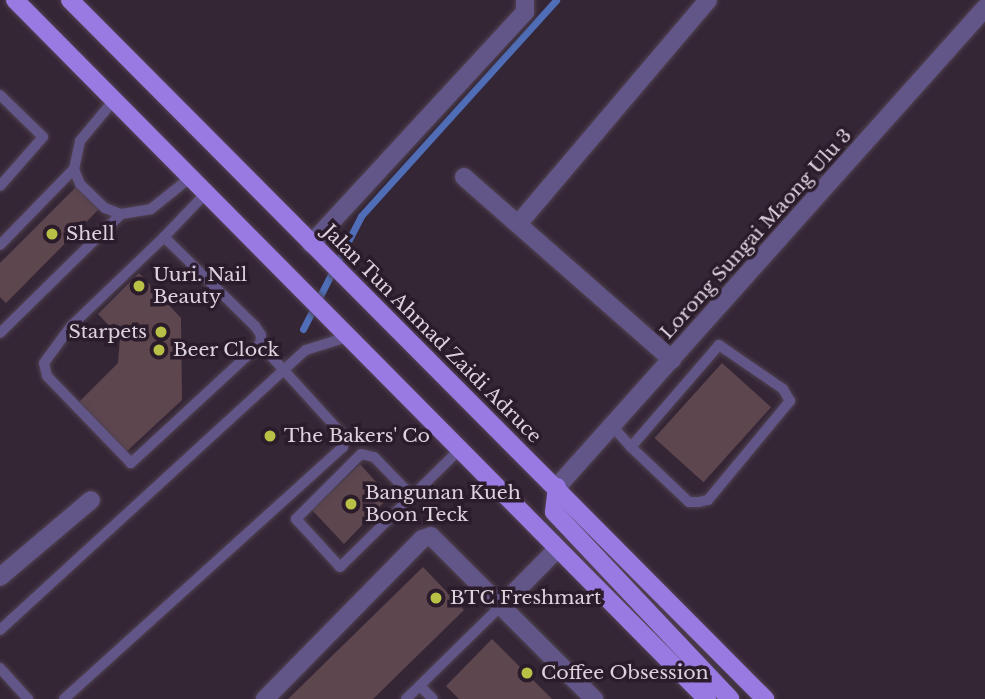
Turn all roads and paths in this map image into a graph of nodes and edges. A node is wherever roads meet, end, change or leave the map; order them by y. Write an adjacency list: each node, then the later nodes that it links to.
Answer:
1 (15, 0): 7 (main road)
2 (70, 0): 17 (main road, Jalan Tun Ahmad Zaidi Adruce)
3 (525, 0): 17 (street)
4 (708, 0): 14 (street)
5 (985, 8): 18 (street, Lorong Sungai Maong Ulu 3)
6 (0, 95): 11 (lane)
7 (114, 100): 8 (lane); 9 (main road)
8 (74, 169): 13 (lane); 16 (lane)
9 (191, 177): 12 (main road); 13 (lane)
10 (464, 177): 14 (street)
11 (0, 186)
12 (206, 193): 15 (lane); 20 (main road)
13 (121, 215): 19 (lane)
14 (519, 223): 23 (street)
15 (164, 237): 21 (lane); 21 (lane)
16 (0, 244)
17 (310, 244): 28 (main road, Jalan Tun Ahmad Zaidi Adruce)
18 (699, 329): 22 (lane); 23 (street, Lorong Sungai Maong Ulu 3)
19 (0, 333)
20 (347, 337): 24 (lane); 27 (main road)
21 (260, 344): 24 (lane)
22 (719, 345): 26 (lane); 26 (lane)
23 (672, 359): 25 (street, Lorong Sungai Maong Ulu 3)
24 (284, 371): 34 (lane); 38 (lane)
25 (613, 428): 26 (lane); 28 (street, Lorong Sungai Maong Ulu 3)
26 (631, 447)
27 (459, 450): 29 (lane); 31 (main road)
28 (557, 487): 44 (main road); 45 (main road, Jalan Tun Ahmad Zaidi Adruce)
29 (411, 495): 29 (lane)
30 (91, 500): 32 (street)
31 (558, 549): 33 (street); 43 (main road)
32 (0, 577)
33 (501, 606): 36 (lane); 39 (street); 42 (street)
34 (0, 630)
35 (0, 668): 37 (lane)
36 (420, 686): 40 (lane); 41 (lane)
37 (28, 699)
38 (64, 699)
39 (265, 699)
40 (406, 699)
41 (433, 699)
42 (594, 699)
43 (707, 699)
44 (730, 699)
45 (765, 699)

